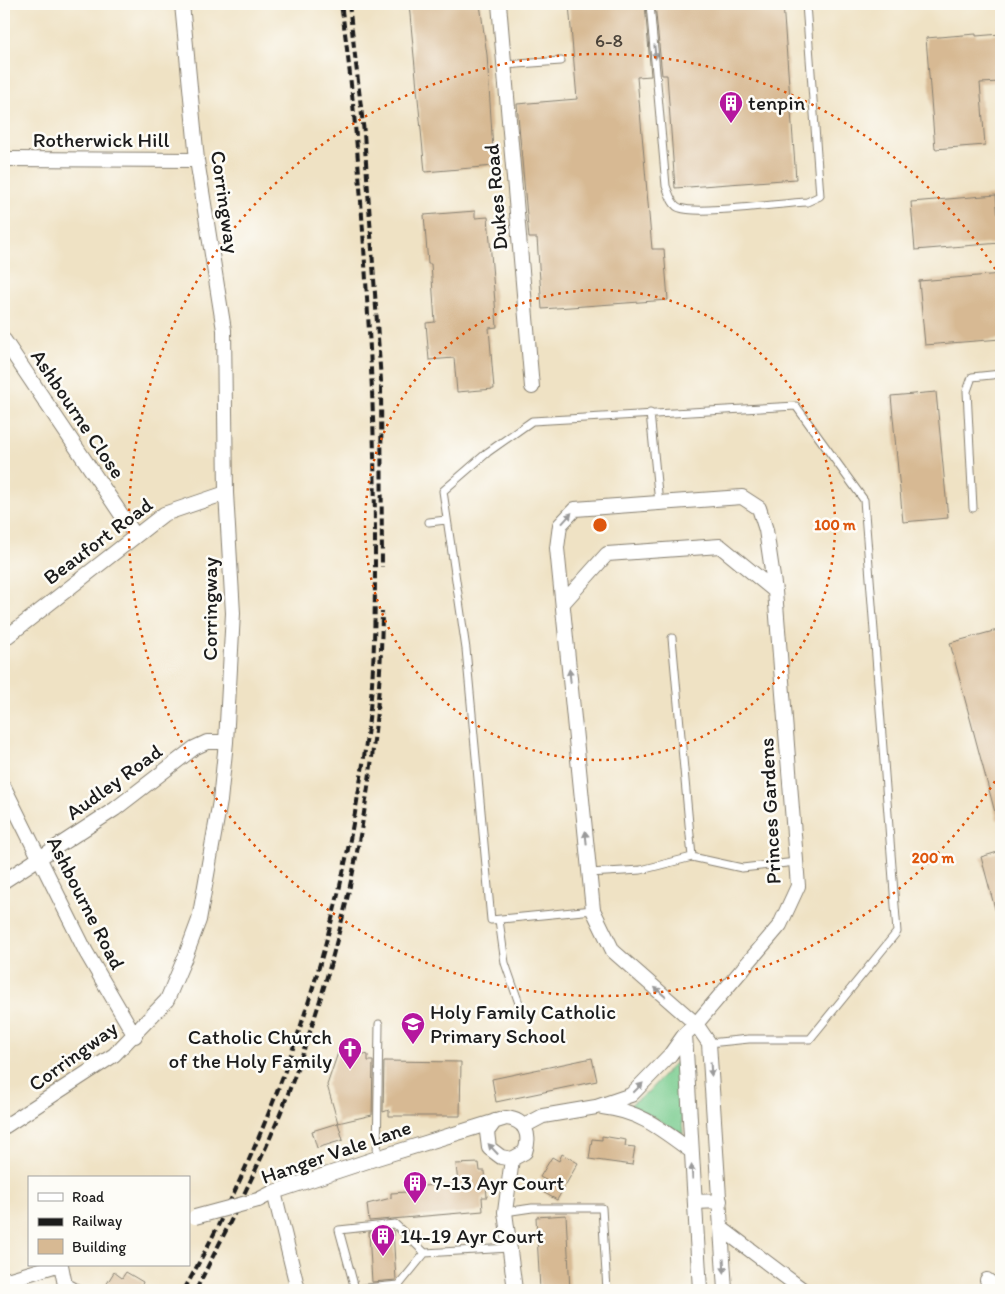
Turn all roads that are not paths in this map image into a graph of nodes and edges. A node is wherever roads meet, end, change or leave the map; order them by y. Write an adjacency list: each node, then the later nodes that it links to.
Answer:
1 (182, 4): 8 (street, Corringway)
2 (499, 4): 6 (street, Dukes Road)
3 (650, 4): 4 (lane, one-way to 4)
4 (806, 4)
5 (561, 61): 6 (lane)
6 (504, 65): 11 (street, Dukes Road)
7 (4, 159): 8 (street, Rotherwick Hill)
8 (197, 160): 13 (street, Corringway)
9 (4, 340): 18 (street, Ashbourne Close)
10 (1001, 374): 15 (lane)
11 (532, 387)
12 (650, 413): 14 (lane); 16 (lane); 37 (lane)
13 (226, 492): 18 (street, Beaufort Road); 23 (street, Corringway)
14 (659, 503): 19 (street, Princes Gardens); 20 (street, Princes Gardens, one-way to 14)
15 (973, 508)
16 (446, 520): 17 (lane); 31 (lane)
17 (429, 522)
18 (135, 534): 22 (street, Beaufort Road)
19 (775, 591): 20 (street); 27 (street, Princes Gardens)
20 (563, 603): 28 (street, Princes Gardens, one-way to 20)
21 (672, 638): 25 (lane)
22 (4, 639)
23 (226, 742): 26 (street, Audley Road); 36 (street, Corringway)
24 (4, 787): 26 (street, Ashbourne Road)
25 (692, 857): 27 (lane); 28 (lane)
26 (40, 859): 29 (street, Audley Road); 36 (street, Ashbourne Road)
27 (796, 862): 34 (street, Princes Gardens)
28 (589, 873): 30 (street, Princes Gardens)
29 (4, 881)
30 (593, 910): 31 (lane); 34 (street, Princes Gardens, one-way to 30)
31 (499, 920): 32 (lane)
32 (522, 1012)
33 (379, 1024): 43 (lane)
34 (696, 1024): 35 (street, Princes Gardens); 37 (street, Princes Gardens)
35 (685, 1034): 38 (street, Princes Gardens, one-way to 35); 42 (street)
36 (135, 1036): 41 (street, Corringway)
37 (709, 1043): 46 (street, one-way to 46)
38 (596, 1107): 40 (street); 42 (street)
39 (491, 1126): 40 (street); 43 (street, Hanger Vale Lane); 44 (street, one-way to 39)
40 (524, 1126): 44 (street)
41 (4, 1127)
42 (691, 1151): 47 (street, one-way to 42)
43 (377, 1158): 45 (street, Hanger Vale Lane)
44 (512, 1159): 48 (street)
45 (274, 1192): 49 (street, Hanger Vale Lane, bridge); 58 (street)
46 (720, 1201): 47 (street); 50 (street)
47 (695, 1202): 61 (street)
48 (506, 1212): 51 (street); 60 (lane)
49 (192, 1218)
50 (722, 1228): 62 (street, one-way to 62); 63 (street)
51 (509, 1248): 52 (lane); 59 (street)
52 (426, 1253): 52 (lane)
53 (56, 1266): 56 (street)
54 (59, 1266): 57 (street)
55 (986, 1280): 64 (street)
56 (4, 1281)
57 (74, 1290)
58 (298, 1290)
59 (515, 1290)
60 (607, 1290)
61 (700, 1290)
62 (725, 1290)
63 (802, 1290)
64 (1000, 1290)

